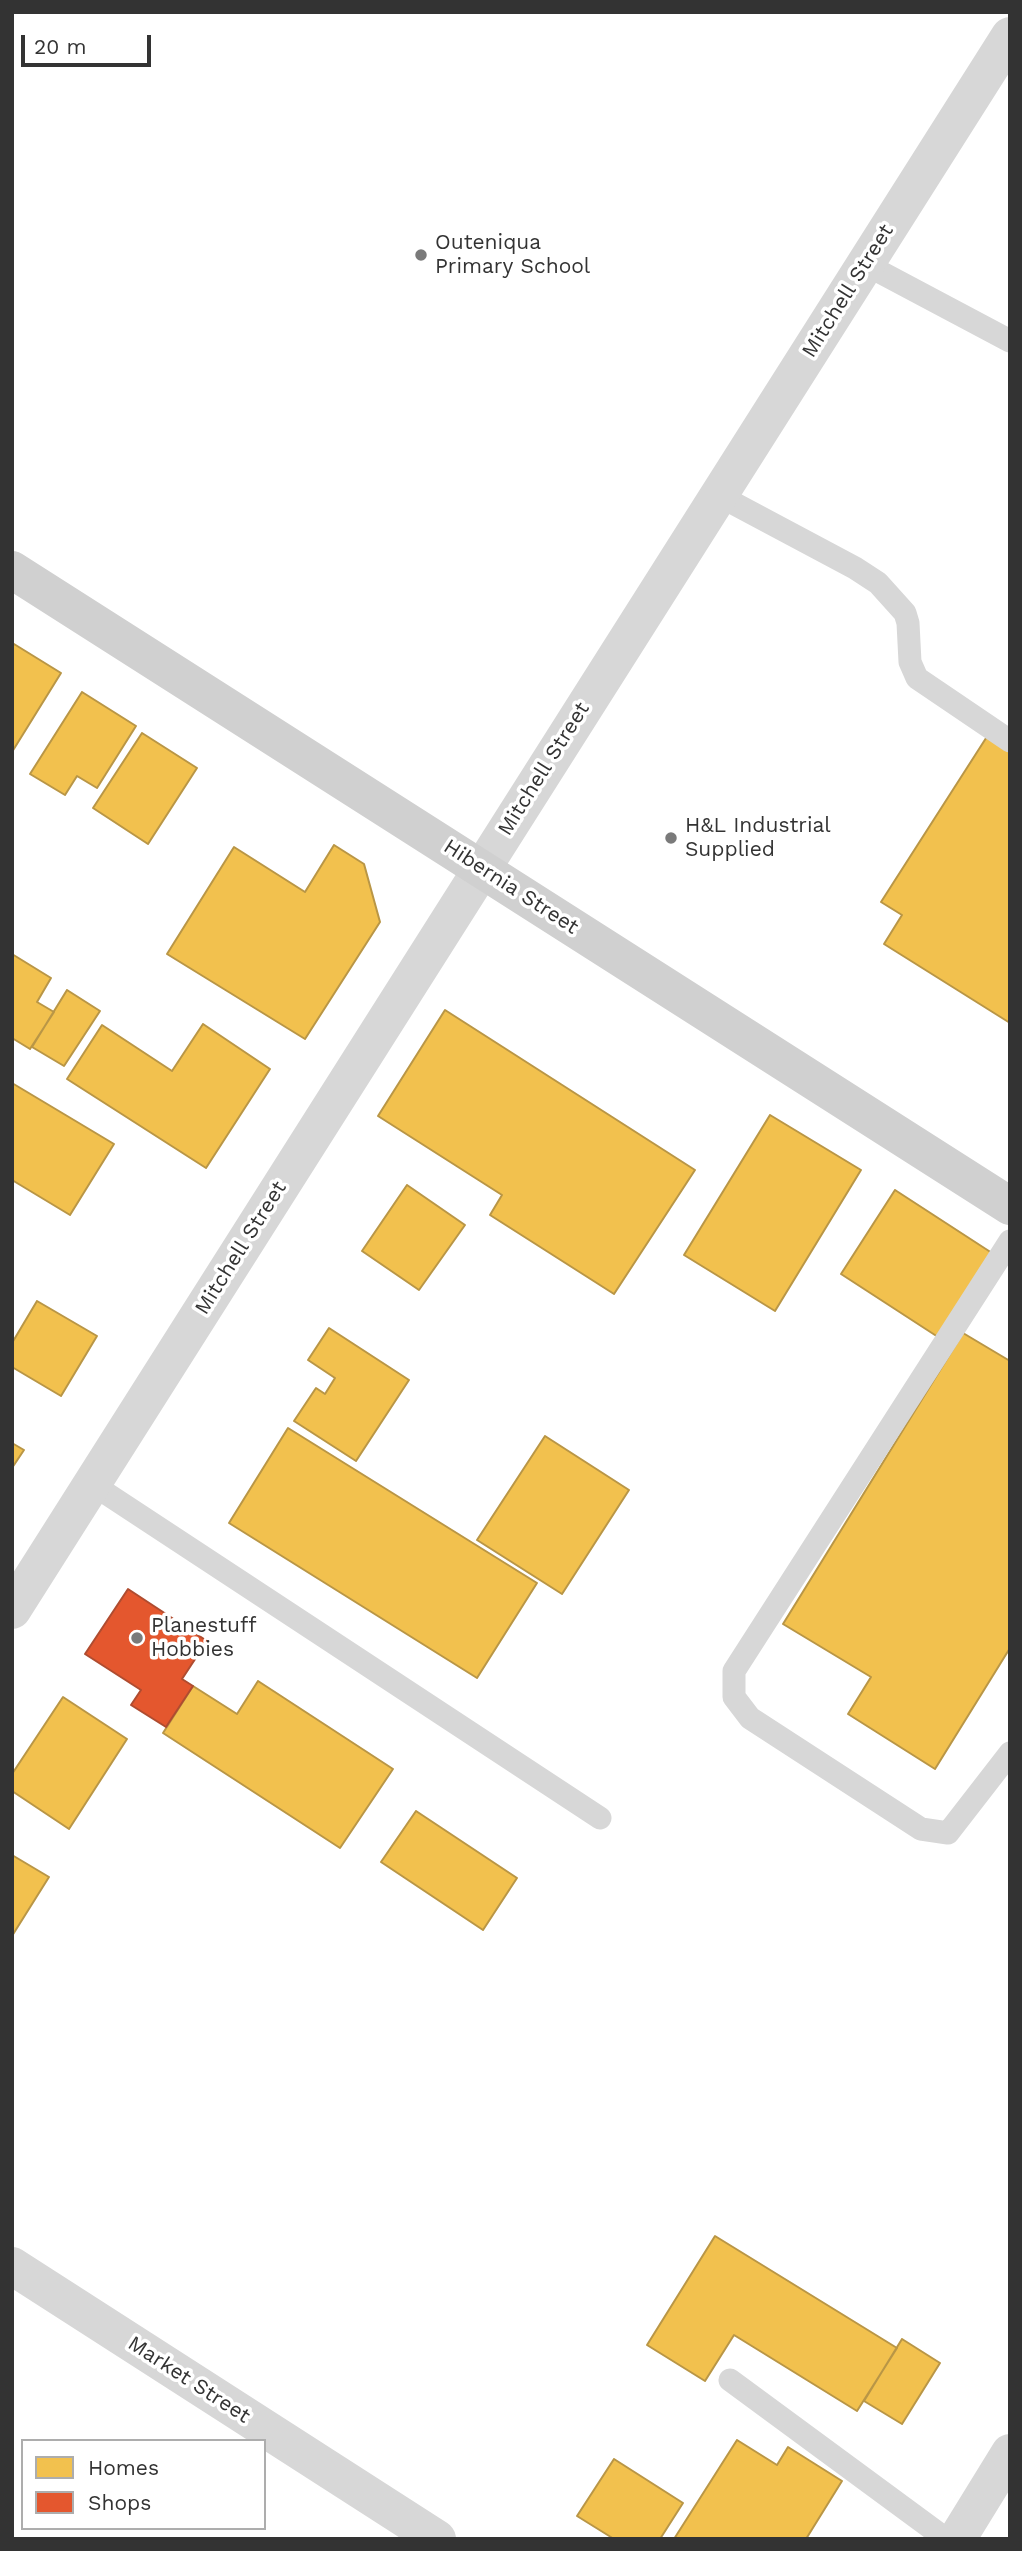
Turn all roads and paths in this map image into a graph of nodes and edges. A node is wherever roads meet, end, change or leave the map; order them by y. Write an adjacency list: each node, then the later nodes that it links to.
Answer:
1 (1010, 36): 2 (street, Mitchell Street)
2 (865, 264): 3 (lane); 4 (street, Mitchell Street)
3 (1010, 341)
4 (718, 495): 6 (lane); 7 (street, Mitchell Street)
5 (12, 569): 7 (street, Hibernia Street)
6 (1010, 741)
7 (481, 868): 8 (street, Hibernia Street); 11 (street, Mitchell Street)
8 (1010, 1206)
9 (1010, 1241): 10 (lane)
10 (1001, 1275): 13 (lane)
11 (92, 1484): 12 (street, Mitchell Street); 14 (lane)
12 (12, 1610)
13 (1010, 1753)
14 (600, 1818)
15 (12, 2266): 18 (street, Market Street)
16 (730, 2380): 19 (lane)
17 (1010, 2453): 20 (street)
18 (437, 2539)
19 (946, 2539)
20 (957, 2539)

